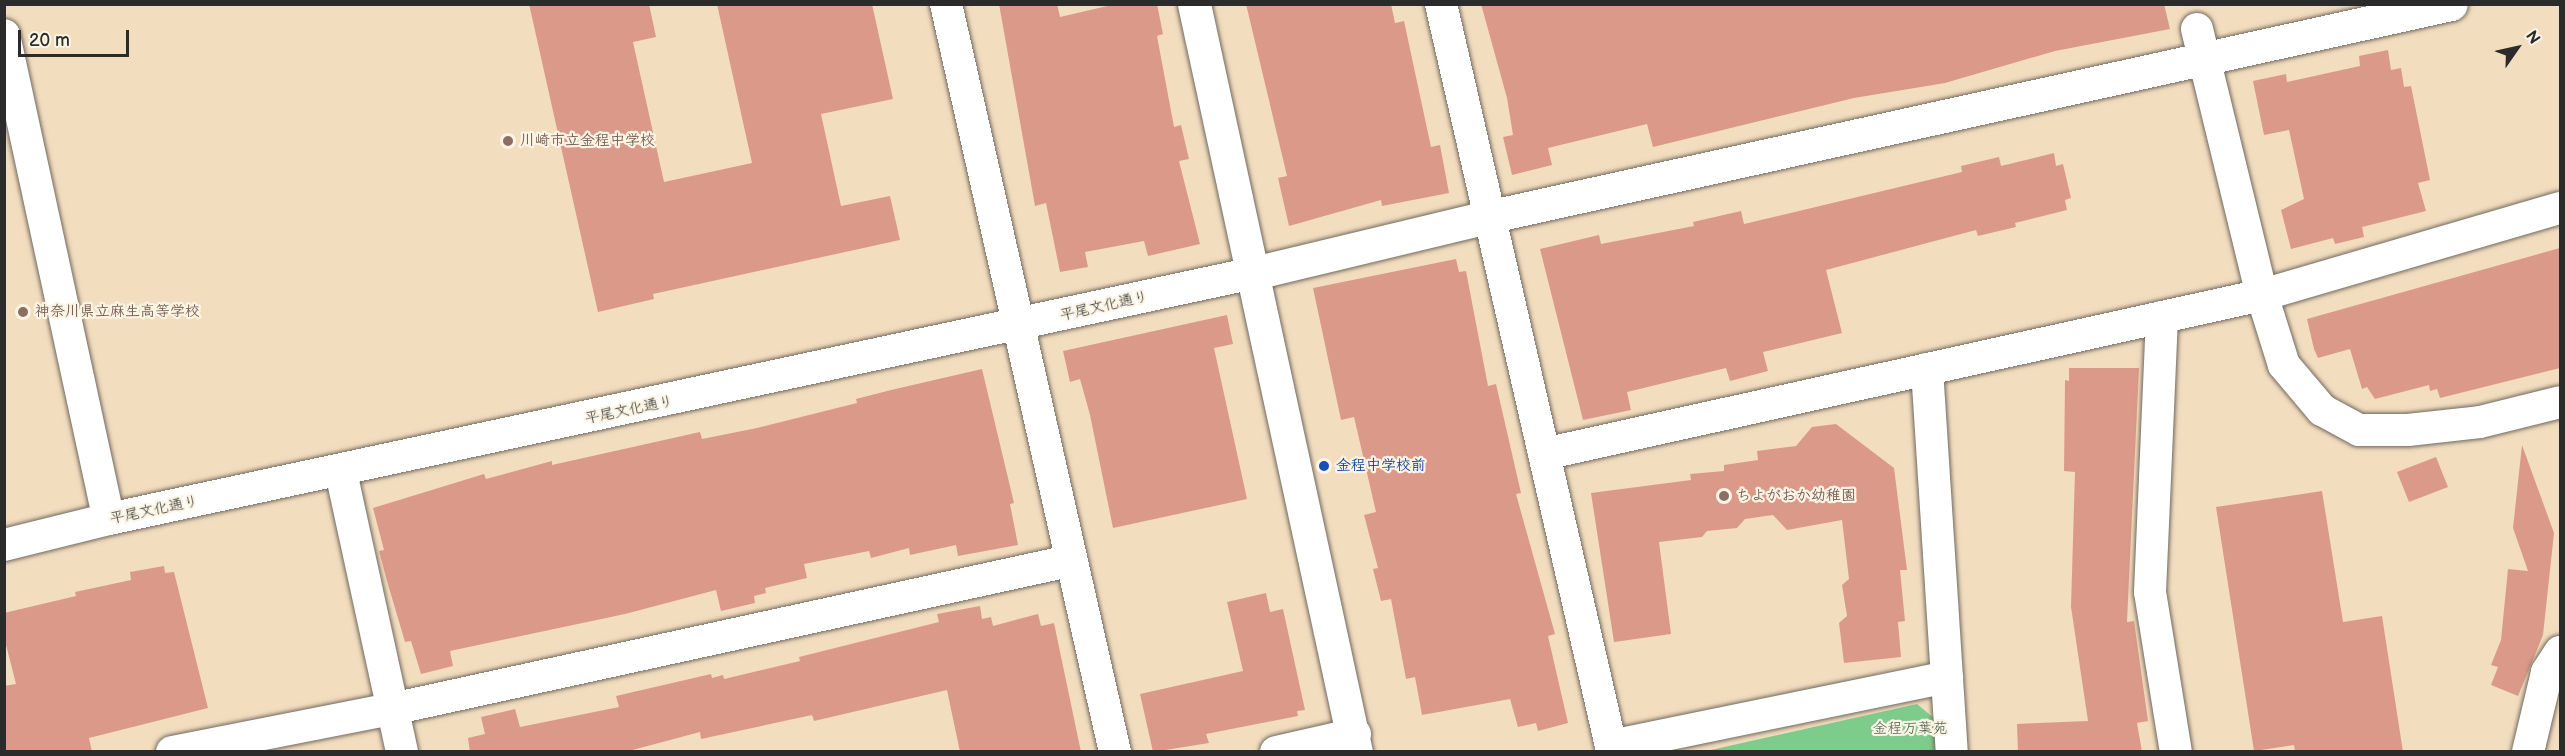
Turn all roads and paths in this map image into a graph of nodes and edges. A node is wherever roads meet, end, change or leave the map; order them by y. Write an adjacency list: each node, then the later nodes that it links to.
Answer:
1 (946, 4): 12 (street)
2 (1194, 4): 9 (street)
3 (1441, 4): 8 (street)
4 (2451, 4): 6 (street)
5 (4, 35): 17 (street)
6 (2200, 45): 8 (street); 10 (street)
7 (2560, 208): 10 (street)
8 (1487, 217): 9 (street); 15 (street)
9 (1254, 273): 12 (street, 平尾文化通り); 23 (street)
10 (2262, 295): 11 (street); 14 (street)
11 (2162, 317): 13 (street); 29 (street)
12 (1016, 327): 16 (street, 平尾文化通り); 19 (street)
13 (1927, 369): 15 (street); 21 (street)
14 (2560, 402)
15 (1544, 454): 21 (street)
16 (341, 472): 17 (street, 平尾文化通り); 22 (street)
17 (109, 519): 18 (street, 平尾文化通り)
18 (4, 545)
19 (1070, 561): 22 (street); 26 (street)
20 (2560, 652): 30 (street)
21 (1947, 676): 28 (street)
22 (392, 709): 24 (street); 25 (street)
23 (1355, 743): 27 (street)
24 (172, 752)
25 (402, 752)
26 (1115, 752)
27 (1276, 752)
28 (1952, 752)
29 (2176, 752)
30 (2528, 752)

